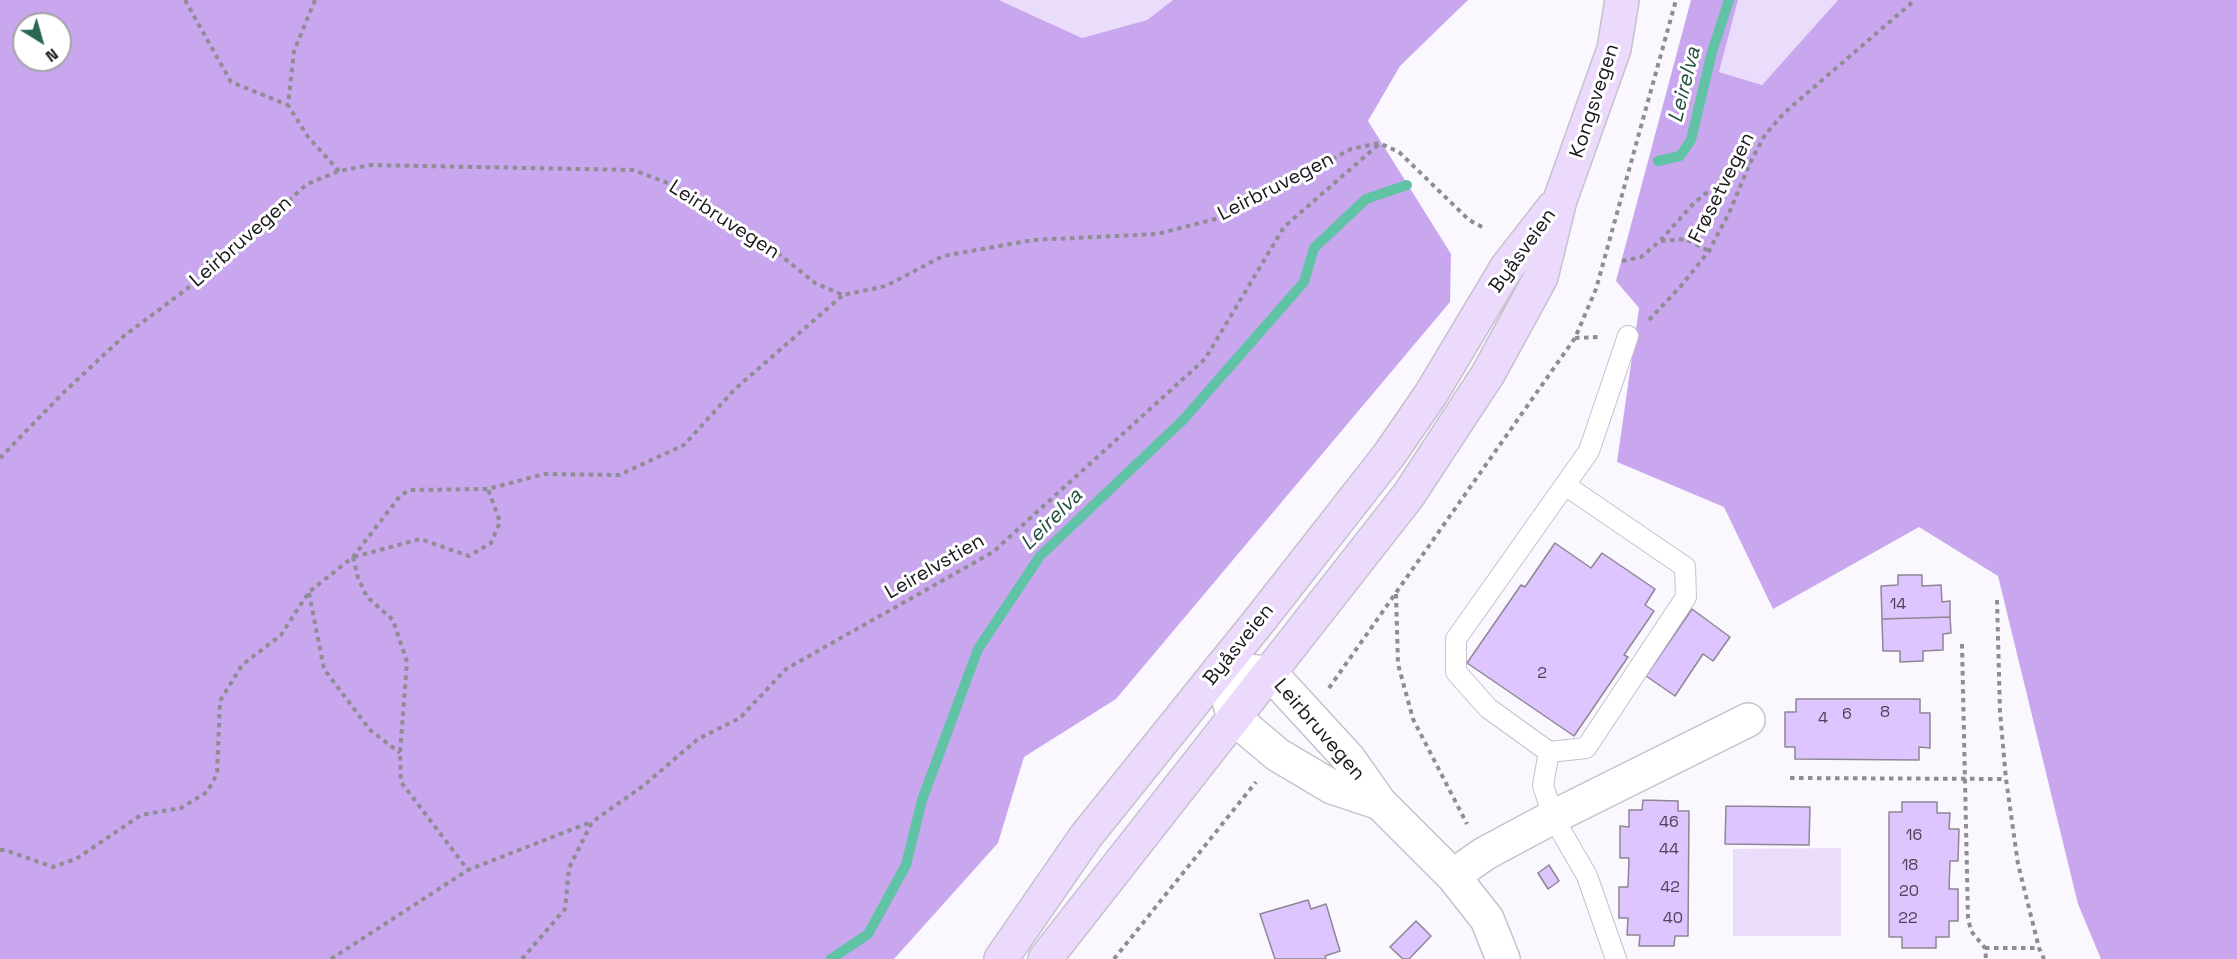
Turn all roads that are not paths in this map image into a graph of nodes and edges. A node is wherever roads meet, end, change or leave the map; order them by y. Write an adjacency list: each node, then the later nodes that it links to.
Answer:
1 (1622, 0): 2 (main road, Kongsvegen)
2 (1560, 200): 5 (main road, Byåsveien); 6 (main road, Byåsveien)
3 (1628, 336): 4 (lane)
4 (1565, 485): 9 (lane); 9 (lane)
5 (1220, 669): 6 (street, Leirbruvegen); 7 (street); 13 (main road, Byåsveien)
6 (1270, 673): 7 (main road, Byåsveien); 10 (street, Leirbruvegen)
7 (1234, 718): 10 (street, Leirbruvegen); 14 (main road, Byåsveien)
8 (1748, 720): 11 (street)
9 (1549, 752): 11 (lane)
10 (1380, 803): 12 (street, Leirbruvegen)
11 (1553, 817): 12 (street); 16 (lane)
12 (1453, 876): 15 (street, Leirbruvegen)
13 (1001, 959)
14 (1045, 959)
15 (1503, 959)
16 (1616, 959)

